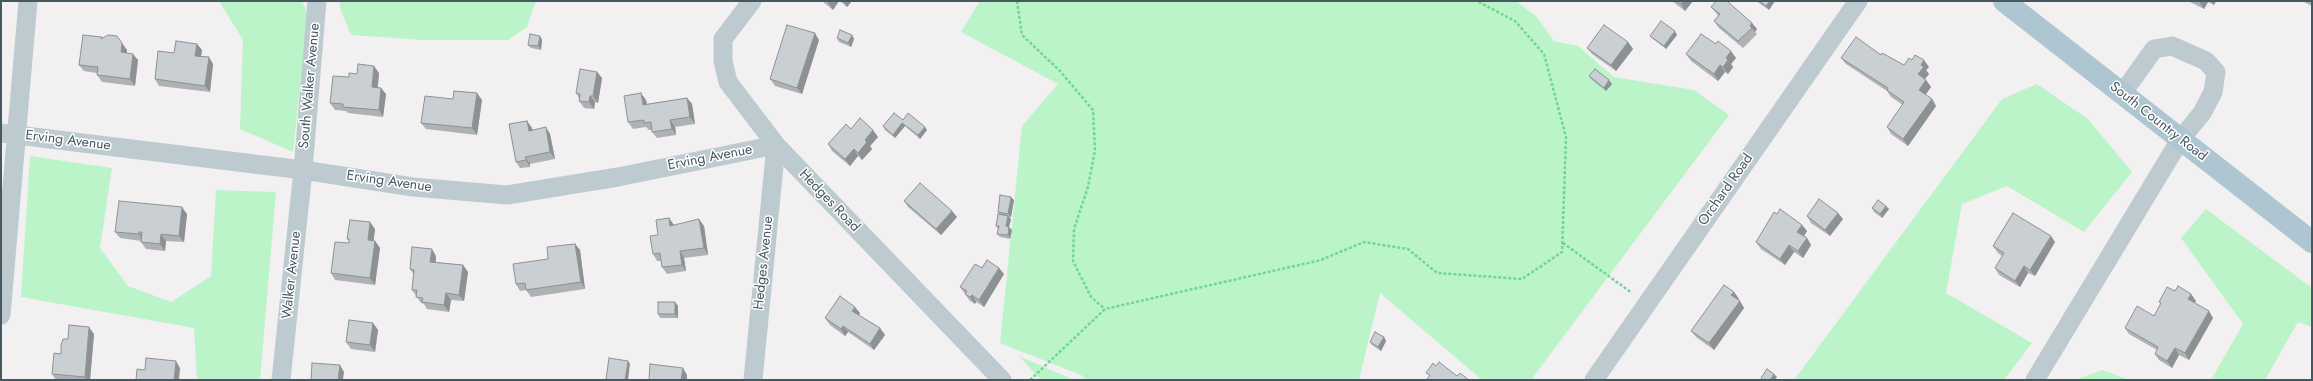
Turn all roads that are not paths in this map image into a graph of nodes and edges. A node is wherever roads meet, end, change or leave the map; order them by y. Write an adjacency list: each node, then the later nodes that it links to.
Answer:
1 (28, 1): 7 (street)
2 (317, 1): 10 (street, South Walker Avenue)
3 (752, 1): 9 (street, Hedges Road)
4 (1858, 1): 16 (street, Orchard Road)
5 (2004, 1): 6 (main road, South Country Road)
6 (2122, 94): 8 (main road, South Country Road); 8 (street)
7 (8, 134): 10 (street, Erving Avenue); 12 (street)
8 (2180, 140): 11 (main road, South Country Road); 17 (street)
9 (776, 145): 10 (street, Erving Avenue); 14 (street, Hedges Avenue); 15 (street, Hedges Road)
10 (303, 170): 13 (street, Walker Avenue)
11 (2312, 242)
12 (1, 315)
13 (281, 380)
14 (753, 380)
15 (1002, 380)
16 (1594, 380)
17 (2035, 380)

